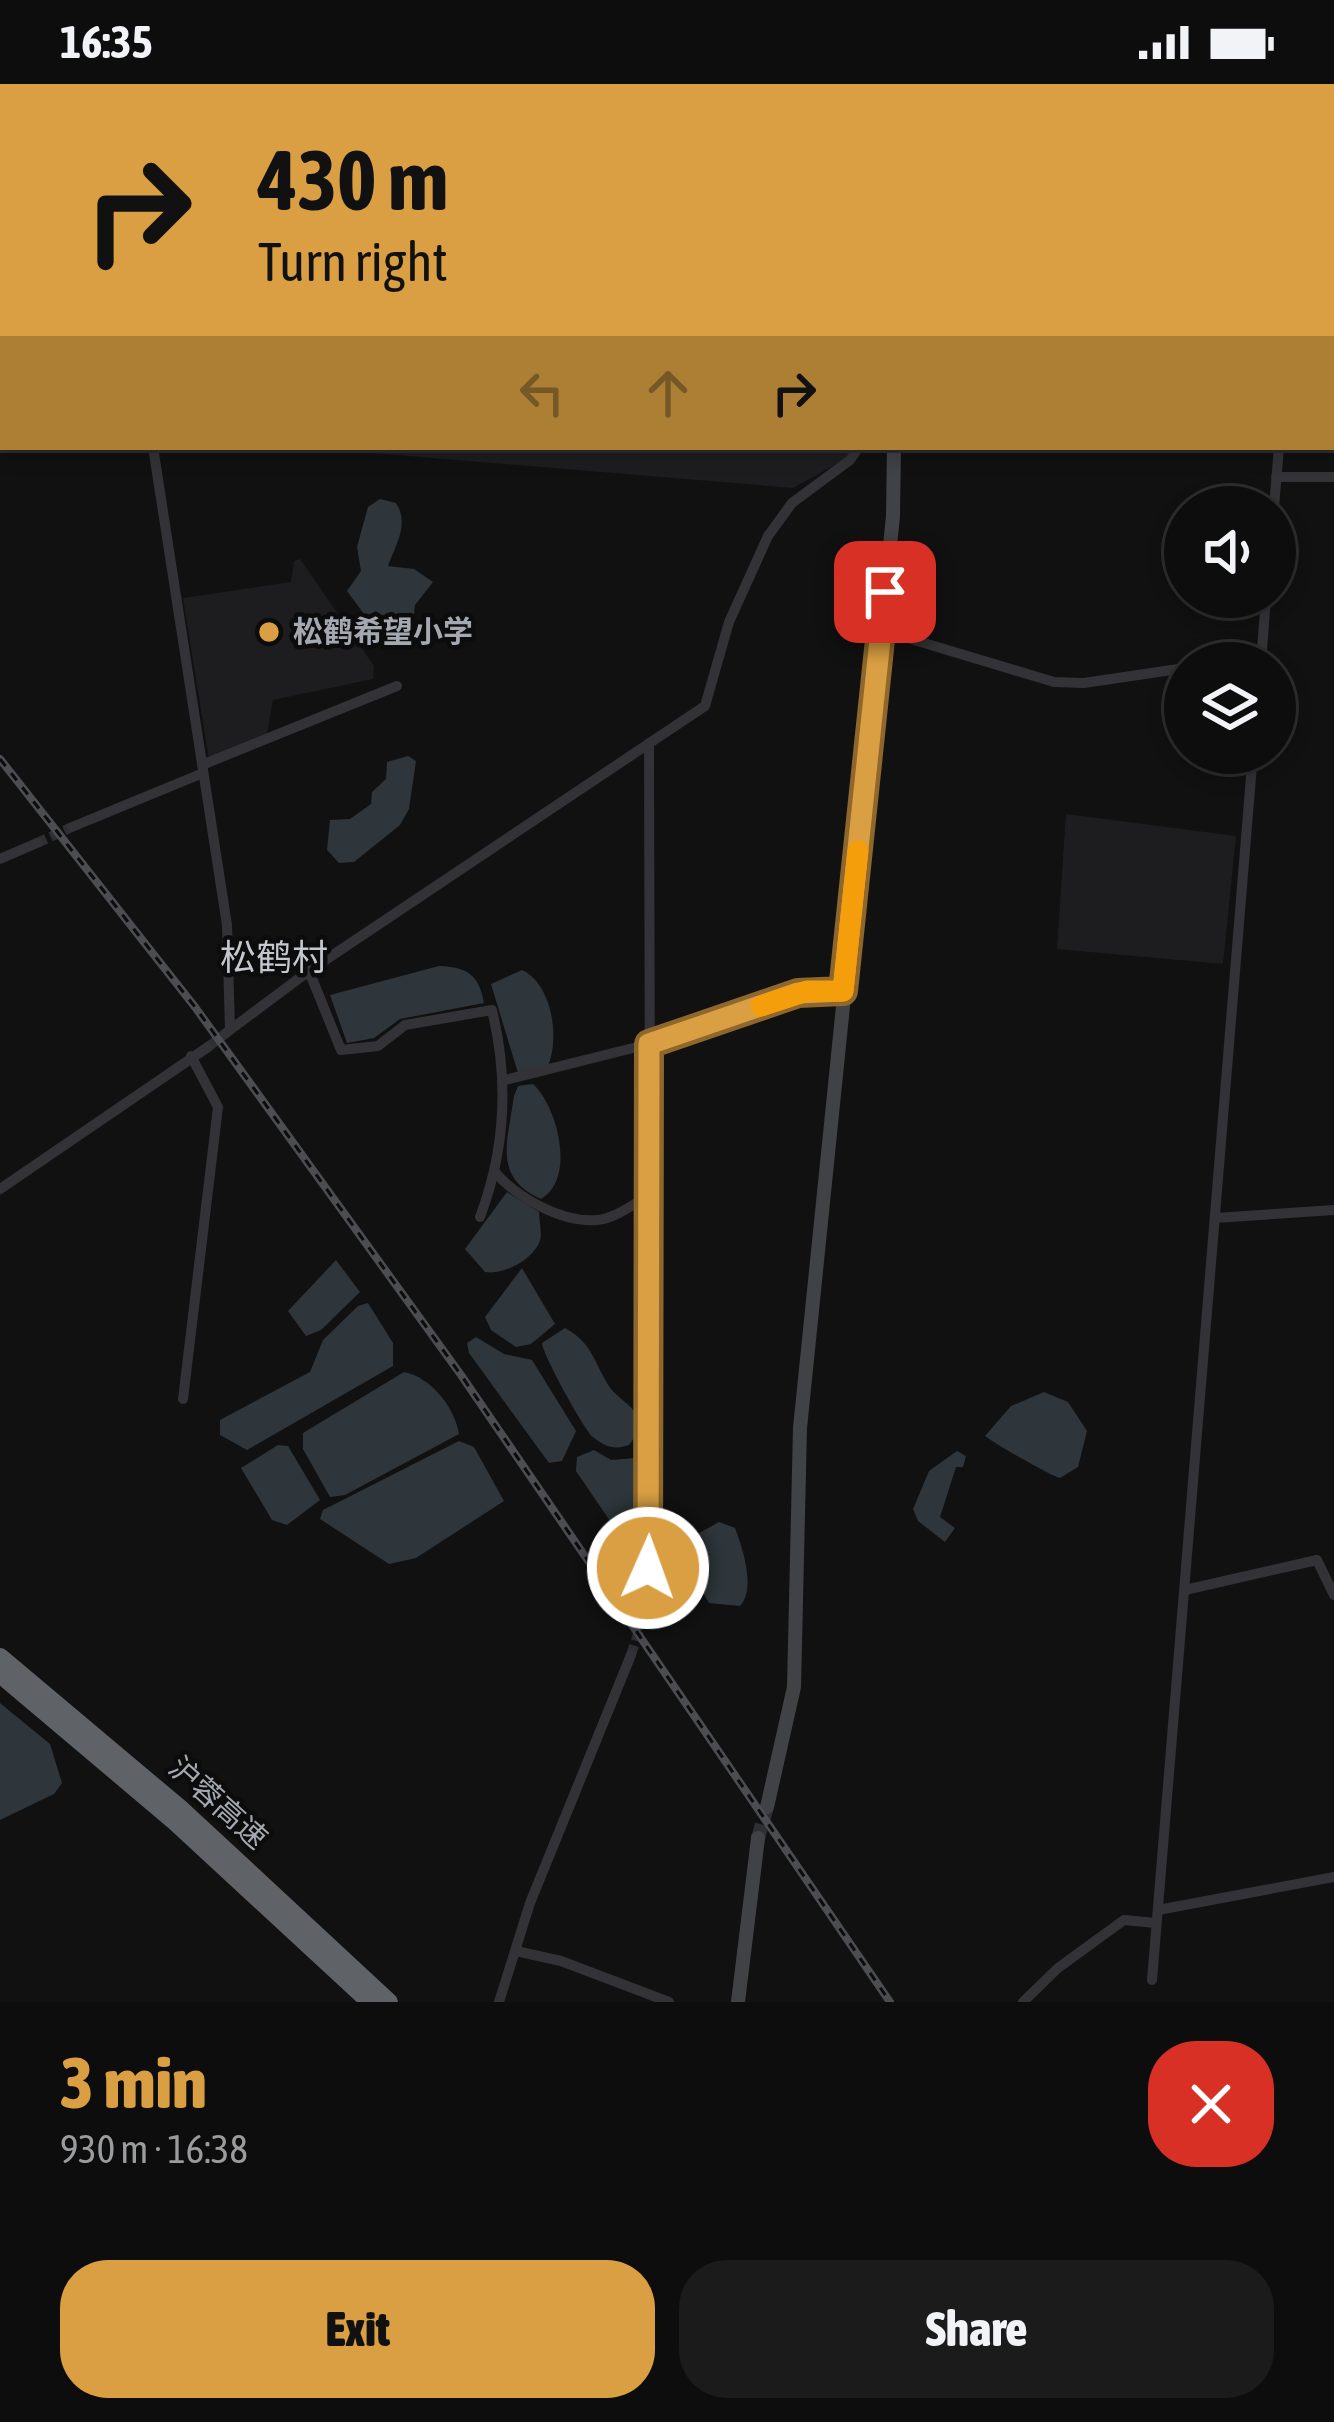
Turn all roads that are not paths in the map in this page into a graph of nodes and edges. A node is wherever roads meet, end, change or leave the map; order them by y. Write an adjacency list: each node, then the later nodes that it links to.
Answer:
1 (153, 450): 12 (street)
2 (855, 450): 11 (street)
3 (894, 450): 8 (main road)
4 (1279, 450): 5 (street)
5 (1276, 477): 6 (street); 7 (street)
6 (1334, 477)
7 (1275, 486)
8 (881, 630): 9 (street); 18 (main road)
9 (1164, 671)
10 (397, 686): 12 (street)
11 (649, 743): 17 (street); 19 (street)
12 (203, 769): 14 (street); 17 (street)
13 (1251, 774): 28 (street)
14 (72, 827)
15 (37, 843): 16 (street)
16 (0, 859)
17 (309, 971): 22 (street)
18 (843, 991): 19 (street); 36 (main road)
19 (649, 1044): 22 (street); 25 (street)
20 (208, 1048): 21 (street)
21 (191, 1056): 24 (street); 29 (street)
22 (506, 1080): 23 (street)
23 (494, 1171): 25 (street); 27 (street)
24 (0, 1189)
25 (649, 1196): 32 (street)
26 (1334, 1210): 28 (street)
27 (481, 1216)
28 (1215, 1218): 30 (street)
29 (183, 1399)
30 (1185, 1590): 31 (street); 39 (street)
31 (1334, 1595)
32 (640, 1625)
33 (632, 1655): 40 (street)
34 (0, 1657): 43 (highway, 沪蓉高速)
35 (0, 1674): 42 (highway, 沪蓉高速)
36 (766, 1807)
37 (758, 1838): 46 (main road)
38 (1334, 1877): 39 (street)
39 (1157, 1916): 41 (street); 47 (street)
40 (516, 1951): 44 (street); 45 (street)
41 (1152, 1979)
42 (370, 2002)
43 (389, 2002)
44 (500, 2002)
45 (669, 2002)
46 (738, 2002)
47 (1023, 2002)

